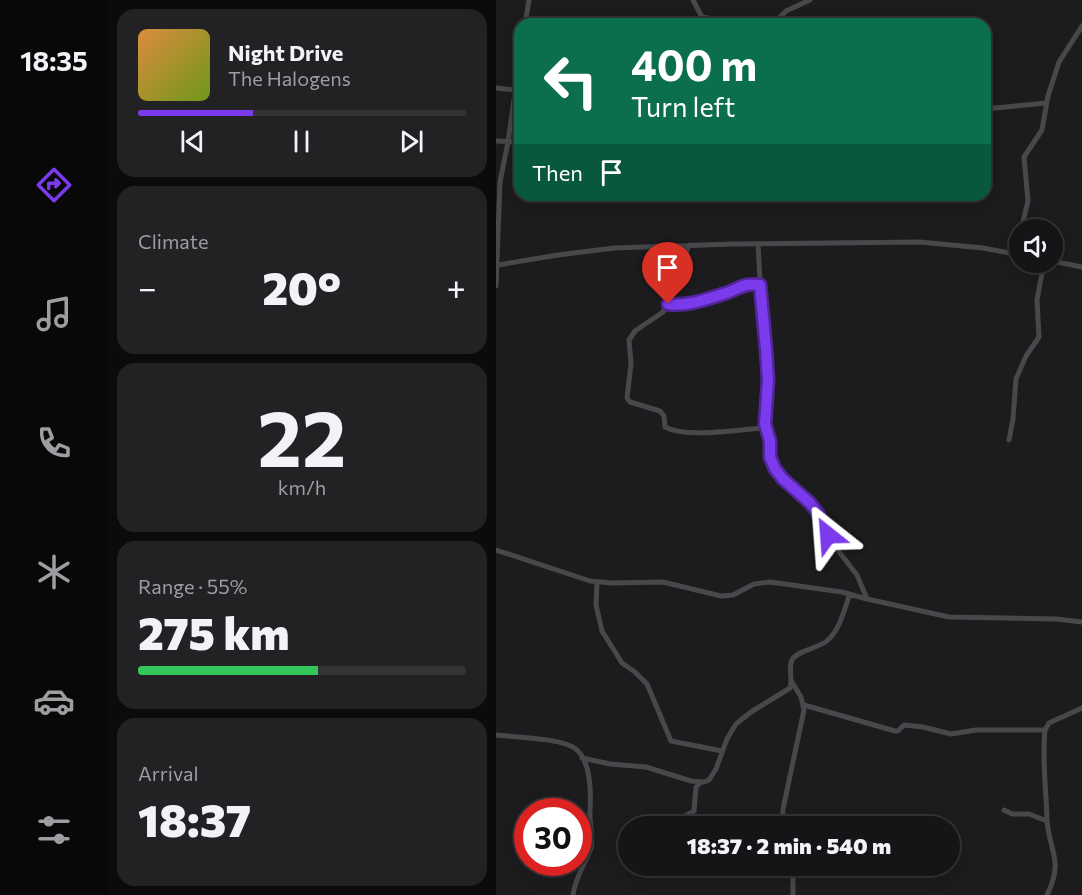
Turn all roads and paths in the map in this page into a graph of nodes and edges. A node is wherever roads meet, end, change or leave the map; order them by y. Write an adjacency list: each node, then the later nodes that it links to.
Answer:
1 (529, 0): 4 (street)
2 (692, 0): 5 (street)
3 (810, 0): 6 (street)
4 (526, 18)
5 (711, 18)
6 (779, 18)
7 (1081, 26): 11 (street)
8 (496, 88): 9 (street)
9 (514, 90)
10 (514, 97): 14 (street)
11 (1046, 103): 12 (street); 16 (street)
12 (991, 109)
13 (496, 141): 14 (street)
14 (508, 142): 15 (street); 21 (street)
15 (514, 142)
16 (1024, 219)
17 (758, 244): 18 (street); 19 (street); 24 (street)
18 (689, 245): 21 (street); 26 (street)
19 (1009, 252)
20 (1063, 263): 22 (street)
21 (498, 265): 25 (street)
22 (1081, 267)
23 (1042, 273): 28 (street)
24 (760, 285): 26 (street); 27 (street)
25 (496, 286)
26 (668, 304): 27 (street)
27 (766, 428): 32 (street)
28 (1009, 440)
29 (496, 550): 30 (street)
30 (597, 582): 31 (street); 39 (street)
31 (850, 594): 32 (street); 34 (street)
32 (867, 599): 33 (street)
33 (1081, 622)
34 (792, 682): 35 (street); 39 (street)
35 (804, 705): 37 (street); 44 (street)
36 (1081, 708): 37 (street)
37 (1045, 730): 45 (street)
38 (496, 735): 40 (street)
39 (722, 751): 41 (street)
40 (582, 758): 41 (street); 47 (street)
41 (702, 782): 43 (street)
42 (1004, 810): 45 (street)
43 (685, 816)
44 (782, 816)
45 (1047, 821): 49 (street)
46 (793, 876): 48 (street)
47 (572, 895)
48 (793, 895)
49 (1047, 895)

